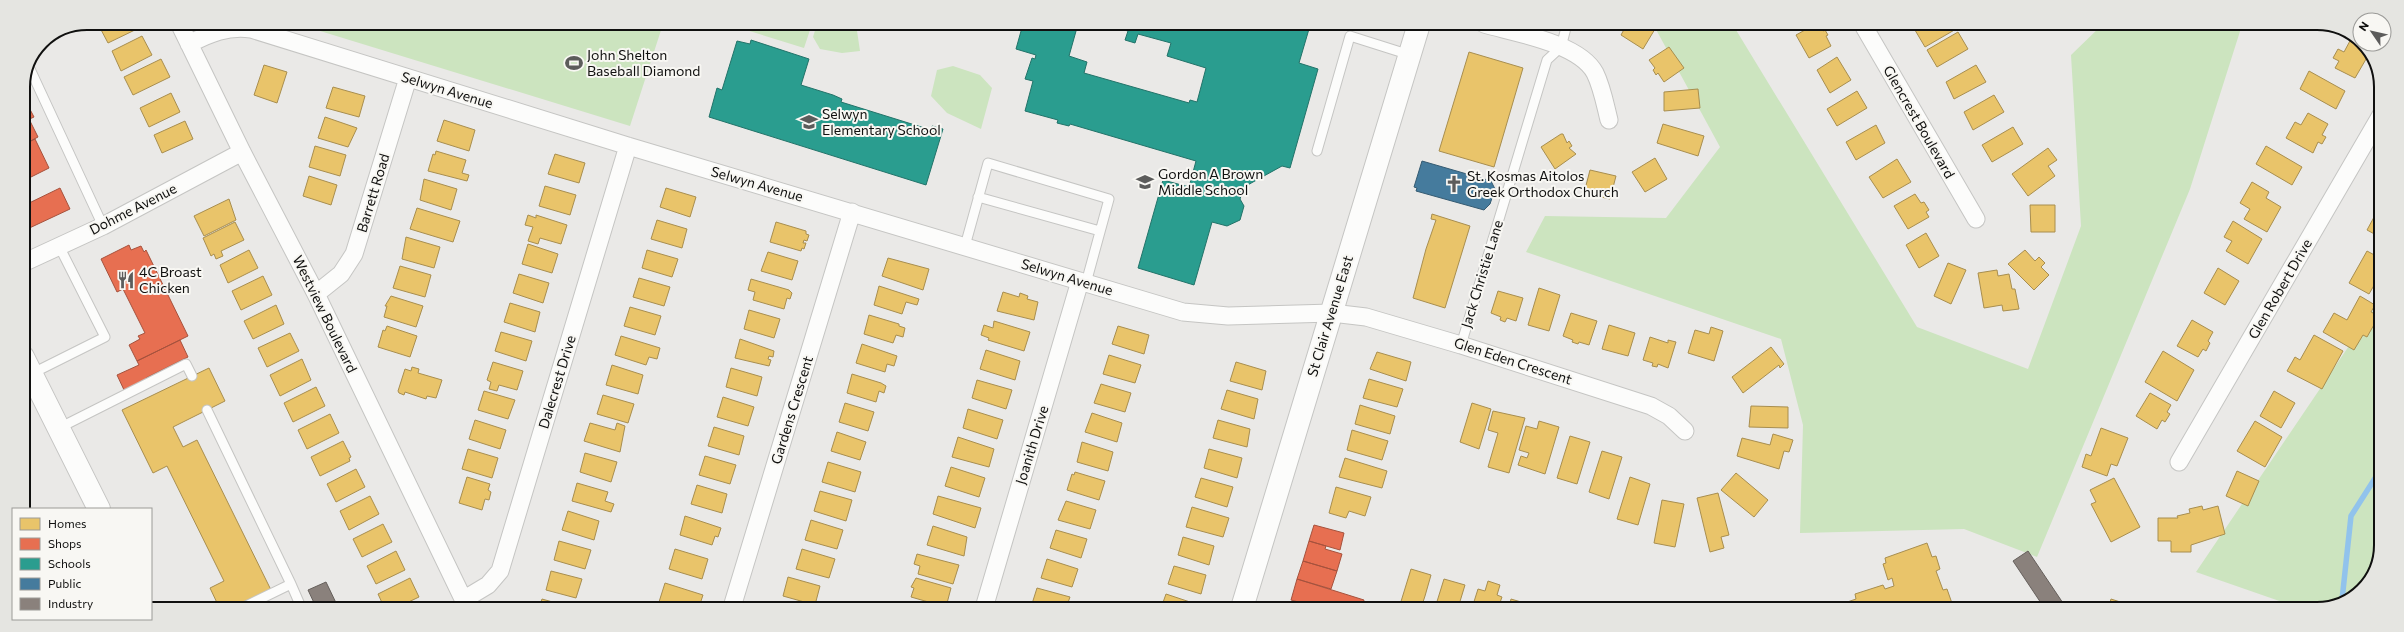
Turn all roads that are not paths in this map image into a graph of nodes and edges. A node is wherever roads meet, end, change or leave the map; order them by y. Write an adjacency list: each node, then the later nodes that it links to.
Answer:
1 (182, 30): 8 (street, Westview Boulevard)
2 (222, 30): 8 (street, Selwyn Avenue)
3 (254, 30): 12 (street, Selwyn Avenue)
4 (1417, 30): 10 (main road, St Clair Avenue East)
5 (1504, 30): 9 (street)
6 (1565, 30): 9 (lane)
7 (1866, 30): 20 (street, Glencrest Boulevard)
8 (189, 44): 17 (street, Westview Boulevard)
9 (1560, 47): 13 (street); 29 (lane, Jack Christie Lane)
10 (1410, 55): 16 (lane); 28 (main road, St Clair Avenue East)
11 (32, 73): 21 (lane)
12 (408, 78): 15 (street, Selwyn Avenue); 27 (street, Barrett Road)
13 (1609, 120)
14 (2374, 127): 36 (street, Glen Robert Drive)
15 (628, 146): 19 (street, Selwyn Avenue); 42 (street, Dalecrest Drive)
16 (1317, 151)
17 (242, 152): 21 (street, Dohme Avenue); 27 (street, Westview Boulevard)
18 (978, 197): 22 (lane); 22 (lane); 24 (lane)
19 (852, 212): 24 (street, Selwyn Avenue); 43 (street, Gardens Crescent)
20 (1976, 219)
21 (103, 226): 23 (street, Dohme Avenue)
22 (1100, 231): 26 (lane)
23 (59, 246): 25 (street, Dohme Avenue); 30 (lane)
24 (965, 246): 26 (street, Selwyn Avenue)
25 (30, 260)
26 (1083, 282): 28 (street, Selwyn Avenue); 44 (street, Joanith Drive)
27 (316, 294): 41 (street, Westview Boulevard)
28 (1332, 312): 29 (street, Glen Eden Crescent); 45 (main road, St Clair Avenue East)
29 (1461, 345): 35 (street, Glen Eden Crescent)
30 (30, 364)
31 (30, 371): 34 (main road)
32 (192, 376): 34 (lane)
33 (207, 410): 38 (lane)
34 (59, 428): 37 (main road)
35 (1685, 431)
36 (2179, 462)
37 (99, 508)
38 (291, 584): 39 (lane); 40 (lane)
39 (254, 602)
40 (300, 602)
41 (464, 602)
42 (467, 602)
43 (734, 602)
44 (986, 602)
45 (1244, 602)

